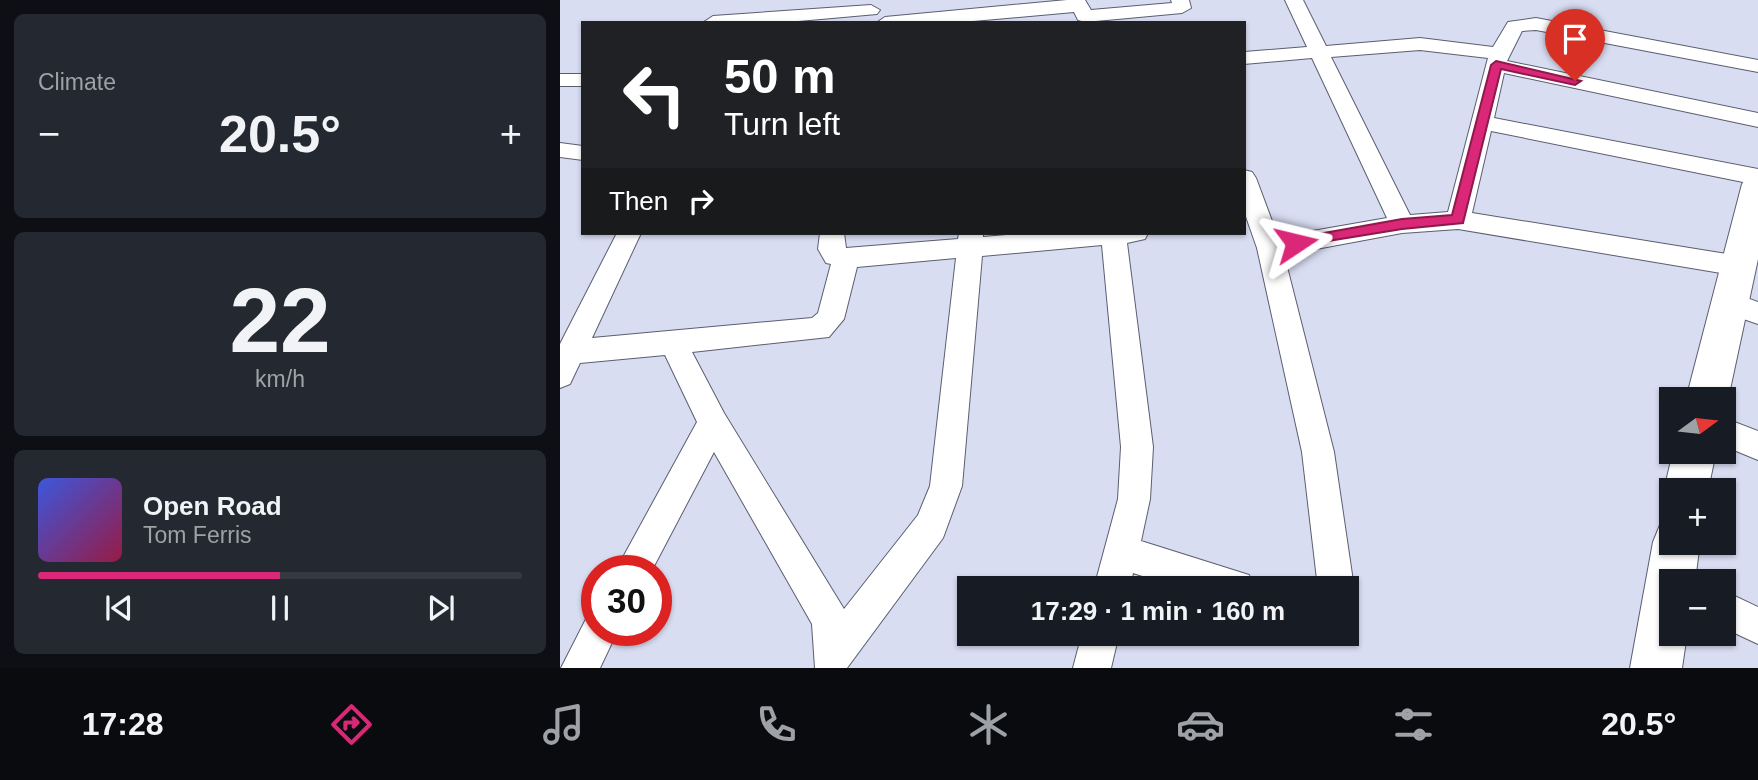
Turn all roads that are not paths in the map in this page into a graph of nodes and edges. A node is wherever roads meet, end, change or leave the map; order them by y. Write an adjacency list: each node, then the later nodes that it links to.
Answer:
1 (723, 0): 7 (street)
2 (1294, 0): 10 (street)
3 (1183, 10): 5 (street)
4 (871, 11): 8 (street)
5 (1082, 11): 6 (street)
6 (975, 13): 9 (street)
7 (714, 21)
8 (739, 21)
9 (903, 21)
10 (1319, 51): 11 (street); 12 (street); 23 (street)
11 (1246, 58)
12 (1498, 59): 13 (street); 16 (street); 17 (street)
13 (1758, 66)
14 (560, 80): 15 (street)
15 (581, 80)
16 (1758, 120)
17 (1482, 122): 21 (street); 22 (street)
18 (560, 150): 19 (street)
19 (581, 153)
20 (1246, 186): 24 (street)
21 (1757, 193): 31 (main road)
22 (1458, 220): 23 (street); 31 (street)
23 (1402, 224): 24 (street)
24 (1258, 231): 43 (street)
25 (627, 235): 34 (street)
26 (832, 235): 30 (street)
27 (1078, 235): 29 (street)
28 (1121, 235): 39 (street)
29 (971, 240): 30 (street); 49 (street)
30 (846, 258): 33 (street)
31 (1739, 266): 32 (main road)
32 (1744, 308): 35 (main road)
33 (673, 344): 34 (street); 36 (street)
34 (565, 363)
35 (1712, 387)
36 (713, 423): 40 (street); 49 (street)
37 (1736, 437): 38 (street)
38 (1758, 446)
39 (1121, 552): 41 (street); 42 (street)
40 (641, 555)
41 (1115, 576)
42 (1198, 576)
43 (1334, 576)
44 (1736, 615): 45 (street)
45 (1758, 626)
46 (592, 646): 50 (street)
47 (1098, 646): 51 (street)
48 (1660, 646): 52 (main road)
49 (832, 660)
50 (580, 668)
51 (1092, 668)
52 (1656, 668)

